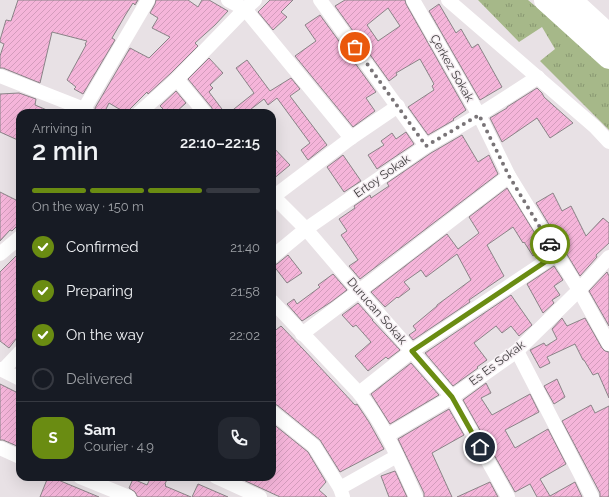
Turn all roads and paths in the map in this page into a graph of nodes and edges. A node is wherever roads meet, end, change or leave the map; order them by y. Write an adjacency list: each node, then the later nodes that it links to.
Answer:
1 (148, 0): 16 (street)
2 (228, 0): 8 (street)
3 (320, 0): 14 (street)
4 (413, 0): 19 (street, Çerkez Sokak)
5 (448, 0): 12 (street)
6 (545, 0): 10 (highway)
7 (571, 0): 9 (highway)
8 (250, 5): 13 (street); 20 (street)
9 (609, 35)
10 (609, 58)
11 (0, 76): 15 (street)
12 (538, 77): 19 (street, Ertoy Sokak); 21 (street)
13 (177, 79): 17 (street); 18 (street)
14 (398, 106): 20 (street); 22 (street)
15 (81, 109)
16 (87, 109)
17 (143, 109)
18 (202, 109)
19 (479, 115): 22 (street, Ertoy Sokak); 23 (street, Çerkez Sokak)
20 (351, 138): 24 (street)
21 (609, 142)
22 (426, 146): 26 (street, Ertoy Sokak)
23 (509, 176): 30 (street, Çerkez Sokak); 33 (street)
24 (276, 194)
25 (276, 199): 26 (street, Durucan Sokak)
26 (306, 229): 28 (street, Ertoy Sokak); 33 (street, Durucan Sokak)
27 (16, 240): 29 (street)
28 (276, 253)
29 (0, 254)
30 (557, 254): 32 (street, Çerkez Sokak); 37 (street)
31 (609, 257): 32 (street, Es Es Sokak)
32 (579, 290): 36 (street, Çerkez Sokak); 38 (street, Es Es Sokak)
33 (359, 291): 35 (street); 37 (street, Durucan Sokak)
34 (276, 305): 35 (street)
35 (302, 334): 42 (street)
36 (609, 344)
37 (412, 351): 42 (street); 43 (street, Durucan Sokak)
38 (517, 351): 43 (street, Es Es Sokak); 56 (street)
39 (16, 356): 40 (street)
40 (1, 369): 41 (street)
41 (16, 377)
42 (359, 394): 45 (street)
43 (452, 397): 45 (street, Es Es Sokak); 55 (street, Durucan Sokak)
44 (276, 415): 51 (street)
45 (388, 435): 48 (street)
46 (0, 448): 47 (street)
47 (16, 454)
48 (397, 456): 51 (street); 54 (street)
49 (95, 481): 52 (street)
50 (225, 481): 53 (street)
51 (341, 492)
52 (129, 497)
53 (260, 497)
54 (416, 497)
55 (508, 497)
56 (592, 497)

